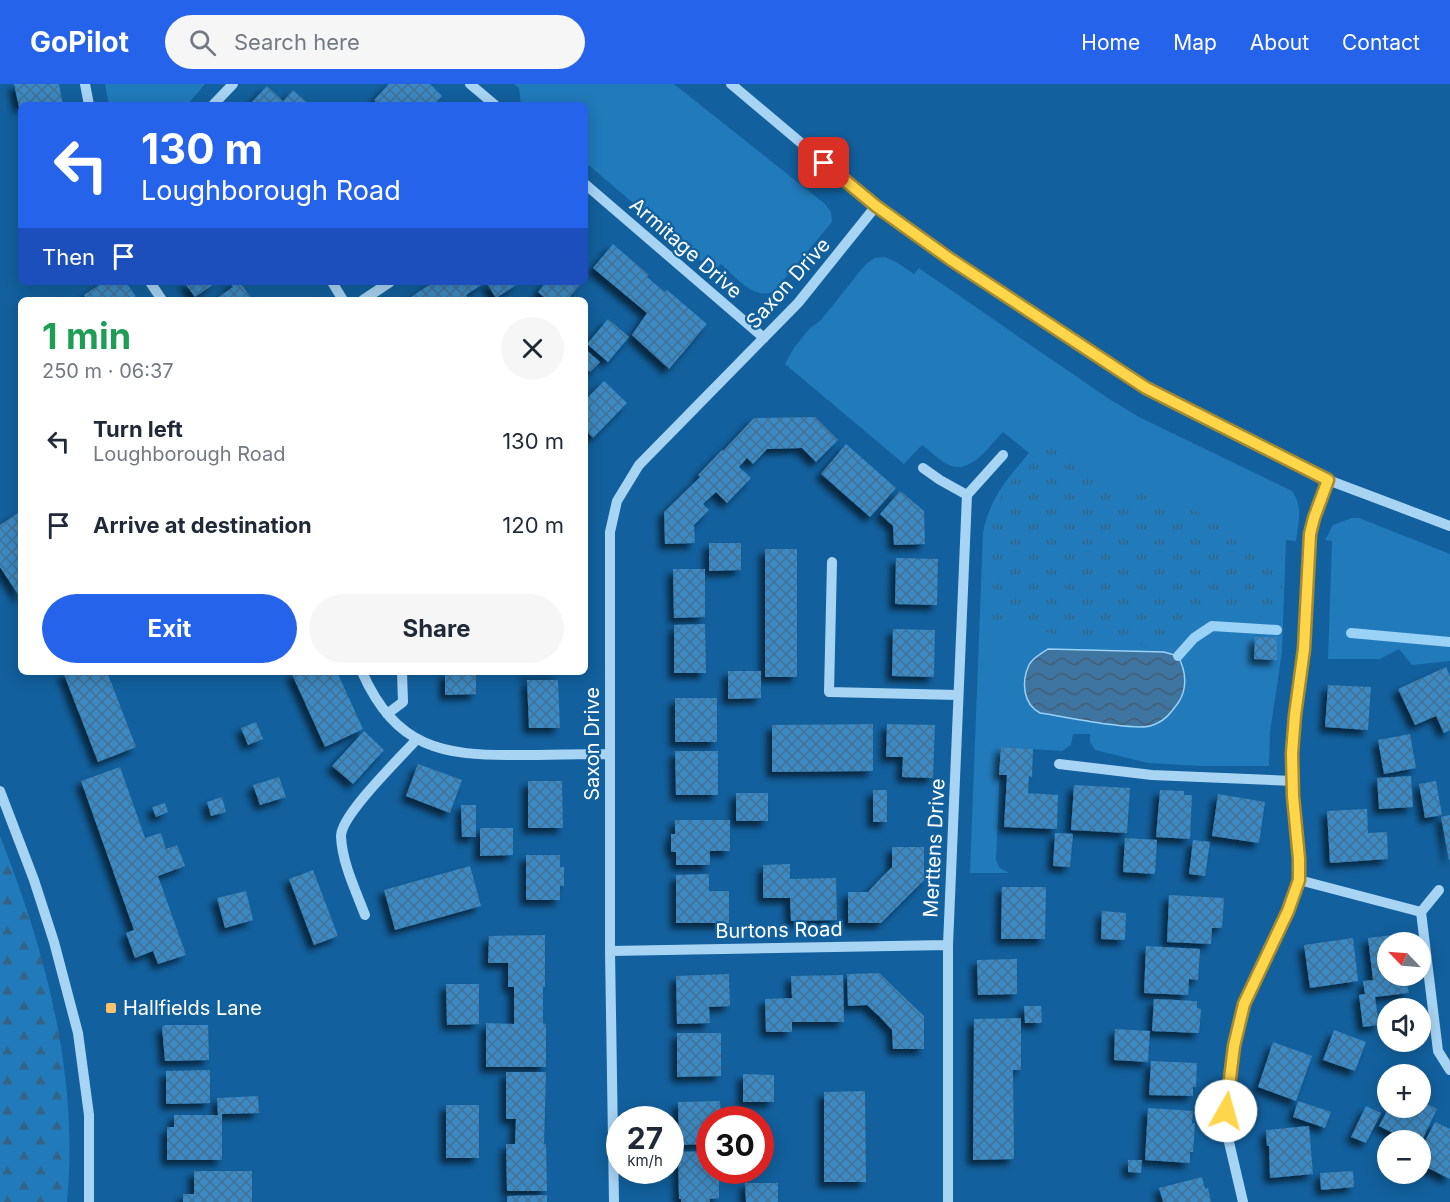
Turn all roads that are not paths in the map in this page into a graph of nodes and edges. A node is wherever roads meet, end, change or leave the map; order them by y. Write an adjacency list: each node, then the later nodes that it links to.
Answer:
1 (84, 84): 5 (street)
2 (233, 84): 6 (street)
3 (470, 84): 7 (street)
4 (731, 84): 9 (street)
5 (87, 102)
6 (216, 102)
7 (491, 102)
8 (588, 187): 12 (street, Armitage Drive)
9 (876, 206): 12 (street, Saxon Drive); 15 (street)
10 (386, 285): 11 (street)
11 (368, 297)
12 (764, 338): 24 (street, Saxon Drive)
13 (1003, 455): 16 (street)
14 (923, 468): 16 (street)
15 (1328, 480): 17 (street); 26 (street)
16 (967, 495): 21 (street, Merttens Drive)
17 (1450, 526)
18 (832, 562): 21 (street)
19 (364, 675): 22 (street)
20 (402, 675): 22 (street)
21 (958, 695): 32 (street, Merttens Drive)
22 (387, 714): 23 (street)
23 (417, 739): 24 (street); 31 (street)
24 (610, 754): 33 (street, Saxon Drive)
25 (1059, 764): 26 (street)
26 (1293, 781): 28 (street)
27 (0, 791): 35 (street)
28 (1299, 880): 30 (street); 38 (street)
29 (1439, 890): 30 (street)
30 (1422, 912): 34 (street)
31 (365, 915)
32 (948, 945): 33 (street, Burtons Road); 37 (street, Merttens Drive)
33 (610, 951): 36 (street, Saxon Drive)
34 (1450, 1070)
35 (89, 1202)
36 (614, 1202)
37 (948, 1202)
38 (1243, 1202)

